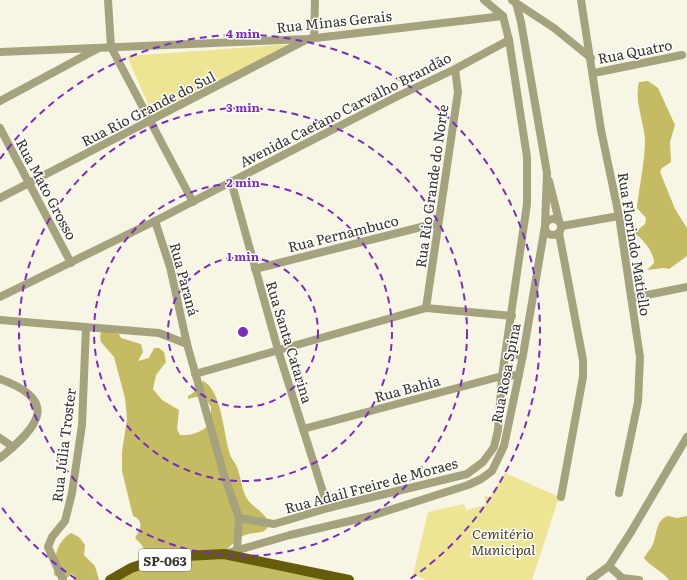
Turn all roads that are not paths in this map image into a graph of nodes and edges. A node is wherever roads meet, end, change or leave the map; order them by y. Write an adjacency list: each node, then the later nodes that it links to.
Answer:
1 (108, 0): 9 (street)
2 (315, 0): 7 (street)
3 (484, 0): 6 (street)
4 (581, 0): 13 (street, Rua Florindo Matiello)
5 (514, 2): 13 (street); 19 (street, Rua Rosa Spina)
6 (503, 16): 7 (street, Rua Minas Gerais); 8 (street, Rua Adail Freire de Moraes)
7 (310, 38): 9 (street, Rua Minas Gerais); 17 (street, Rua Rio Grande do Sul)
8 (509, 40): 14 (street, Avenida Caetano Carvalho Brandão); 35 (street, Rua Adail Freire de Moraes)
9 (111, 47): 10 (street, Rua Minas Gerais); 17 (street)
10 (99, 48): 11 (street, Rua Minas Gerais); 16 (street)
11 (0, 52)
12 (682, 55): 15 (street, Rua Quatro)
13 (591, 58): 15 (street, Rua Florindo Matiello)
14 (455, 69): 20 (street, Avenida Caetano Carvalho Brandão); 26 (street, Rua Rio Grande do Norte)
15 (594, 73): 24 (street, Rua Florindo Matiello)
16 (0, 101)
17 (150, 122): 21 (street, Rua Rio Grande do Sul); 23 (street)
18 (0, 128): 21 (street, Rua Mato Grosso)
19 (547, 173): 27 (street, Rua Rosa Spina); 28 (street)
20 (231, 181): 23 (street, Avenida Caetano Carvalho Brandão); 30 (street, Rua Santa Catarina)
21 (29, 183): 22 (street, Rua Rio Grande do Sul); 29 (street, Rua Mato Grosso)
22 (0, 198)
23 (193, 202): 25 (street, Avenida Caetano Carvalho Brandão)
24 (619, 216): 28 (street); 33 (street, Rua Florindo Matiello)
25 (155, 221): 29 (street, Avenida Caetano Carvalho Brandão); 38 (street, Rua Paraná)
26 (437, 223): 30 (street, Rua Pernambuco); 34 (street, Rua Rio Grande do Norte)
27 (544, 226): 28 (street); 28 (street); 41 (street, Rua Rosa Spina)
28 (560, 227): 52 (street)
29 (71, 263): 32 (street, Avenida Caetano Carvalho Brandão)
30 (255, 269): 39 (street, Rua Santa Catarina)
31 (687, 287): 33 (street)
32 (0, 298)
33 (632, 298): 51 (street, Rua Florindo Matiello)
34 (426, 308): 35 (street); 39 (street)
35 (512, 316): 40 (street, Rua Adail Freire de Moraes)
36 (0, 320): 37 (street)
37 (86, 328): 38 (street); 59 (street, Rua Júlia Troster)
38 (187, 344): 42 (street)
39 (278, 350): 42 (street); 46 (street, Rua Santa Catarina)
40 (506, 355): 41 (street); 44 (street, Rua Adail Freire de Moraes)
41 (523, 355): 43 (street, Rua Rosa Spina)
42 (195, 374): 54 (street)
43 (519, 375): 44 (street, Rua Bahia); 55 (street, Rua Rosa Spina)
44 (502, 376): 46 (street, Rua Bahia); 53 (street, Rua Adail Freire de Moraes)
45 (0, 379): 49 (street)
46 (303, 429): 53 (street, Rua Santa Catarina)
47 (687, 437): 57 (street)
48 (0, 438): 49 (street)
49 (13, 448): 50 (street)
50 (0, 458)
51 (620, 493)
52 (562, 497)
53 (328, 508): 54 (street, Rua Adail Freire de Moraes)
54 (239, 518): 55 (street)
55 (237, 550): 56 (street, Rua Rosa Spina)
56 (224, 554): 60 (main road, SP-063); 61 (main road, SP-063)
57 (609, 566): 58 (street); 62 (street)
58 (622, 579): 63 (street)
59 (63, 580)
60 (110, 580)
61 (349, 580)
62 (590, 580)
63 (639, 580)

